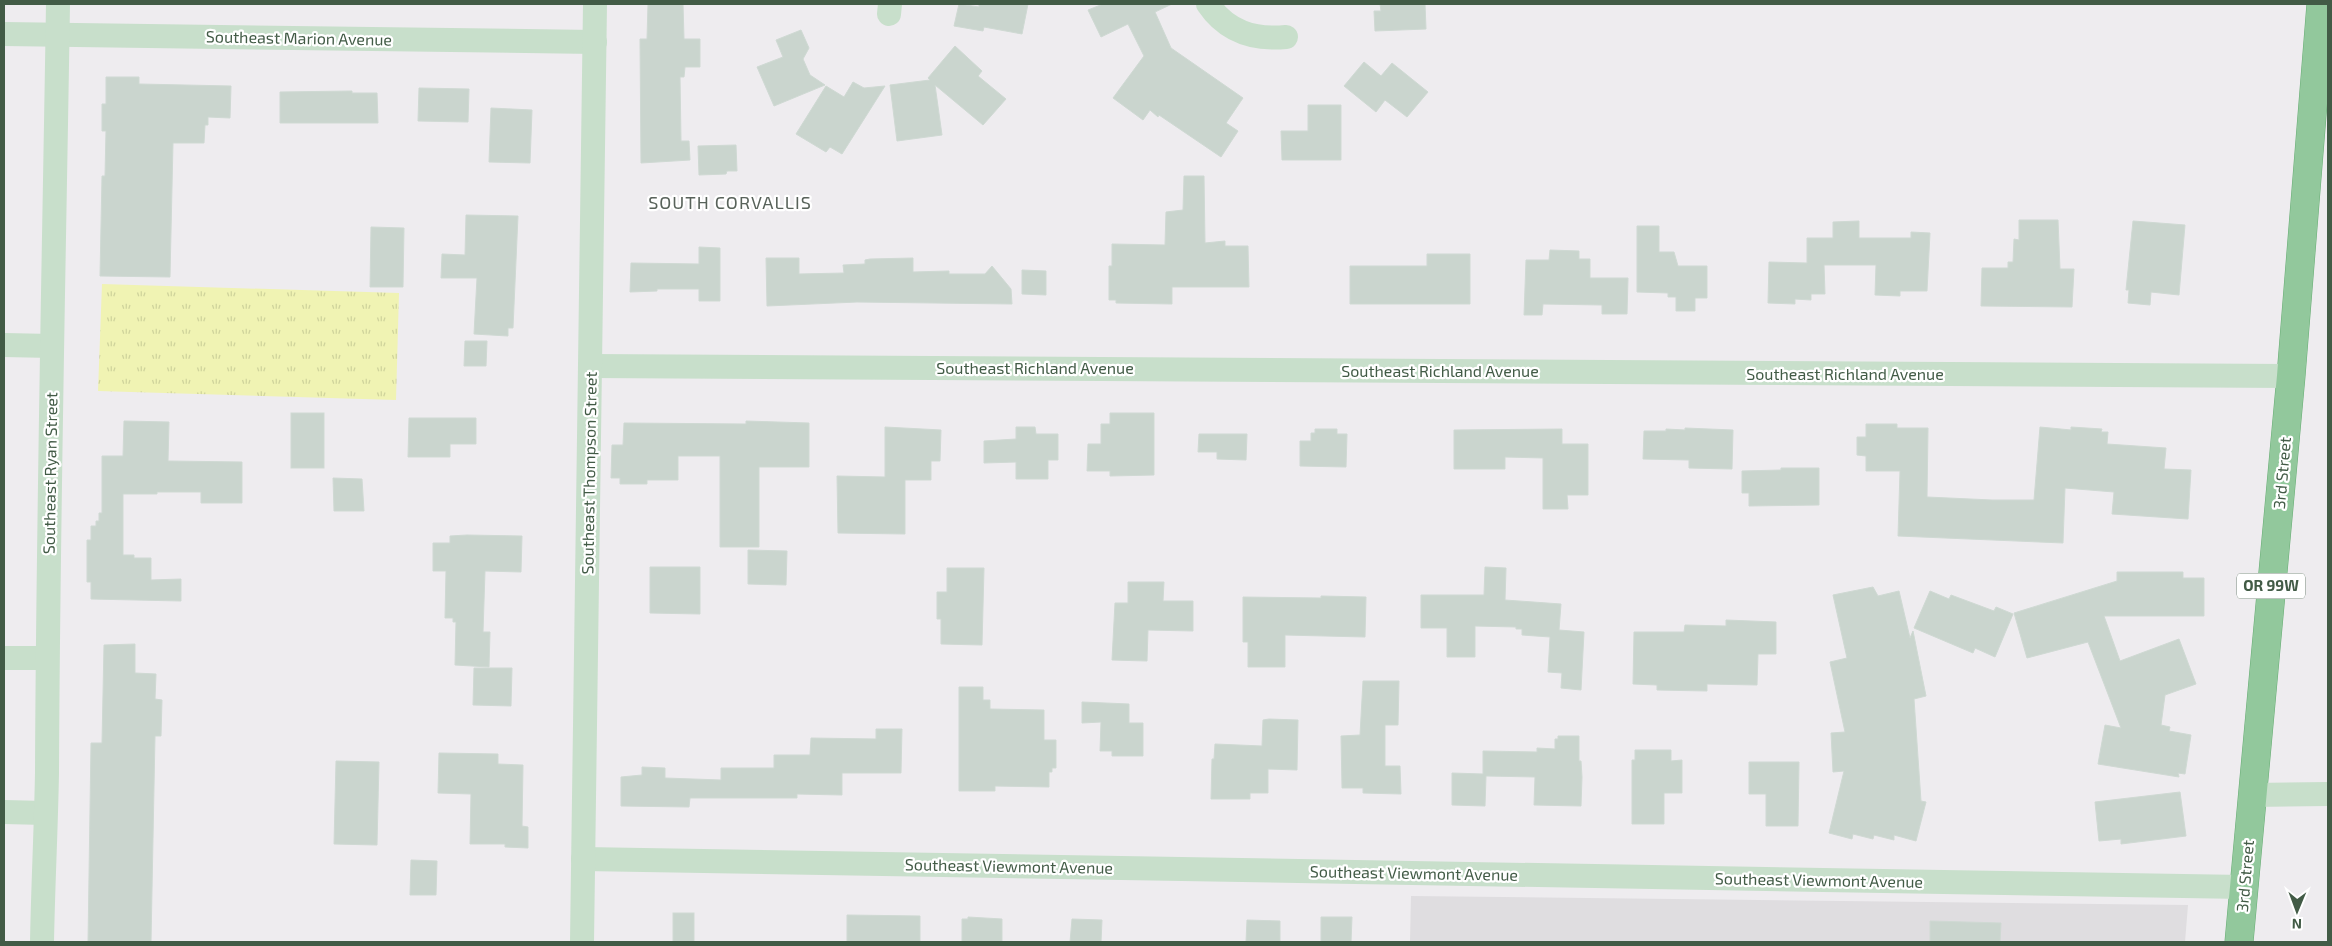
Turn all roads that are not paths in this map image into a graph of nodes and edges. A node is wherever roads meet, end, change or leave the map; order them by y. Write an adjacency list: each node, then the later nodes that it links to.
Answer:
1 (58, 4): 6 (street, Southeast Ryan Street)
2 (595, 4): 8 (street, Southeast Thompson Street)
3 (1208, 4): 7 (street)
4 (2321, 4): 12 (highway, 3rd Street / OR 99W)
5 (4, 34): 6 (street, Southeast Marion Avenue)
6 (57, 36): 8 (street, Southeast Marion Avenue); 10 (street, Southeast Ryan Street)
7 (1286, 37)
8 (595, 42): 11 (street, Southeast Thompson Street)
9 (4, 345): 10 (street)
10 (52, 346): 14 (street, Southeast Ryan Street)
11 (590, 366): 12 (street, Southeast Richland Avenue); 19 (street, Southeast Thompson Street)
12 (2290, 376): 16 (highway, 3rd Street / OR 99W)
13 (4, 658): 14 (street)
14 (47, 658): 18 (street, Southeast Ryan Street)
15 (2328, 794): 16 (street)
16 (2252, 795): 20 (highway, 3rd Street / OR 99W)
17 (4, 812): 18 (street)
18 (45, 813): 21 (street, Southeast Ryan Street)
19 (583, 858): 20 (street, Southeast Viewmont Avenue); 22 (street, Southeast Thompson Street)
20 (2244, 887): 23 (highway, 3rd Street / OR 99W)
21 (42, 942)
22 (582, 942)
23 (2239, 942)

